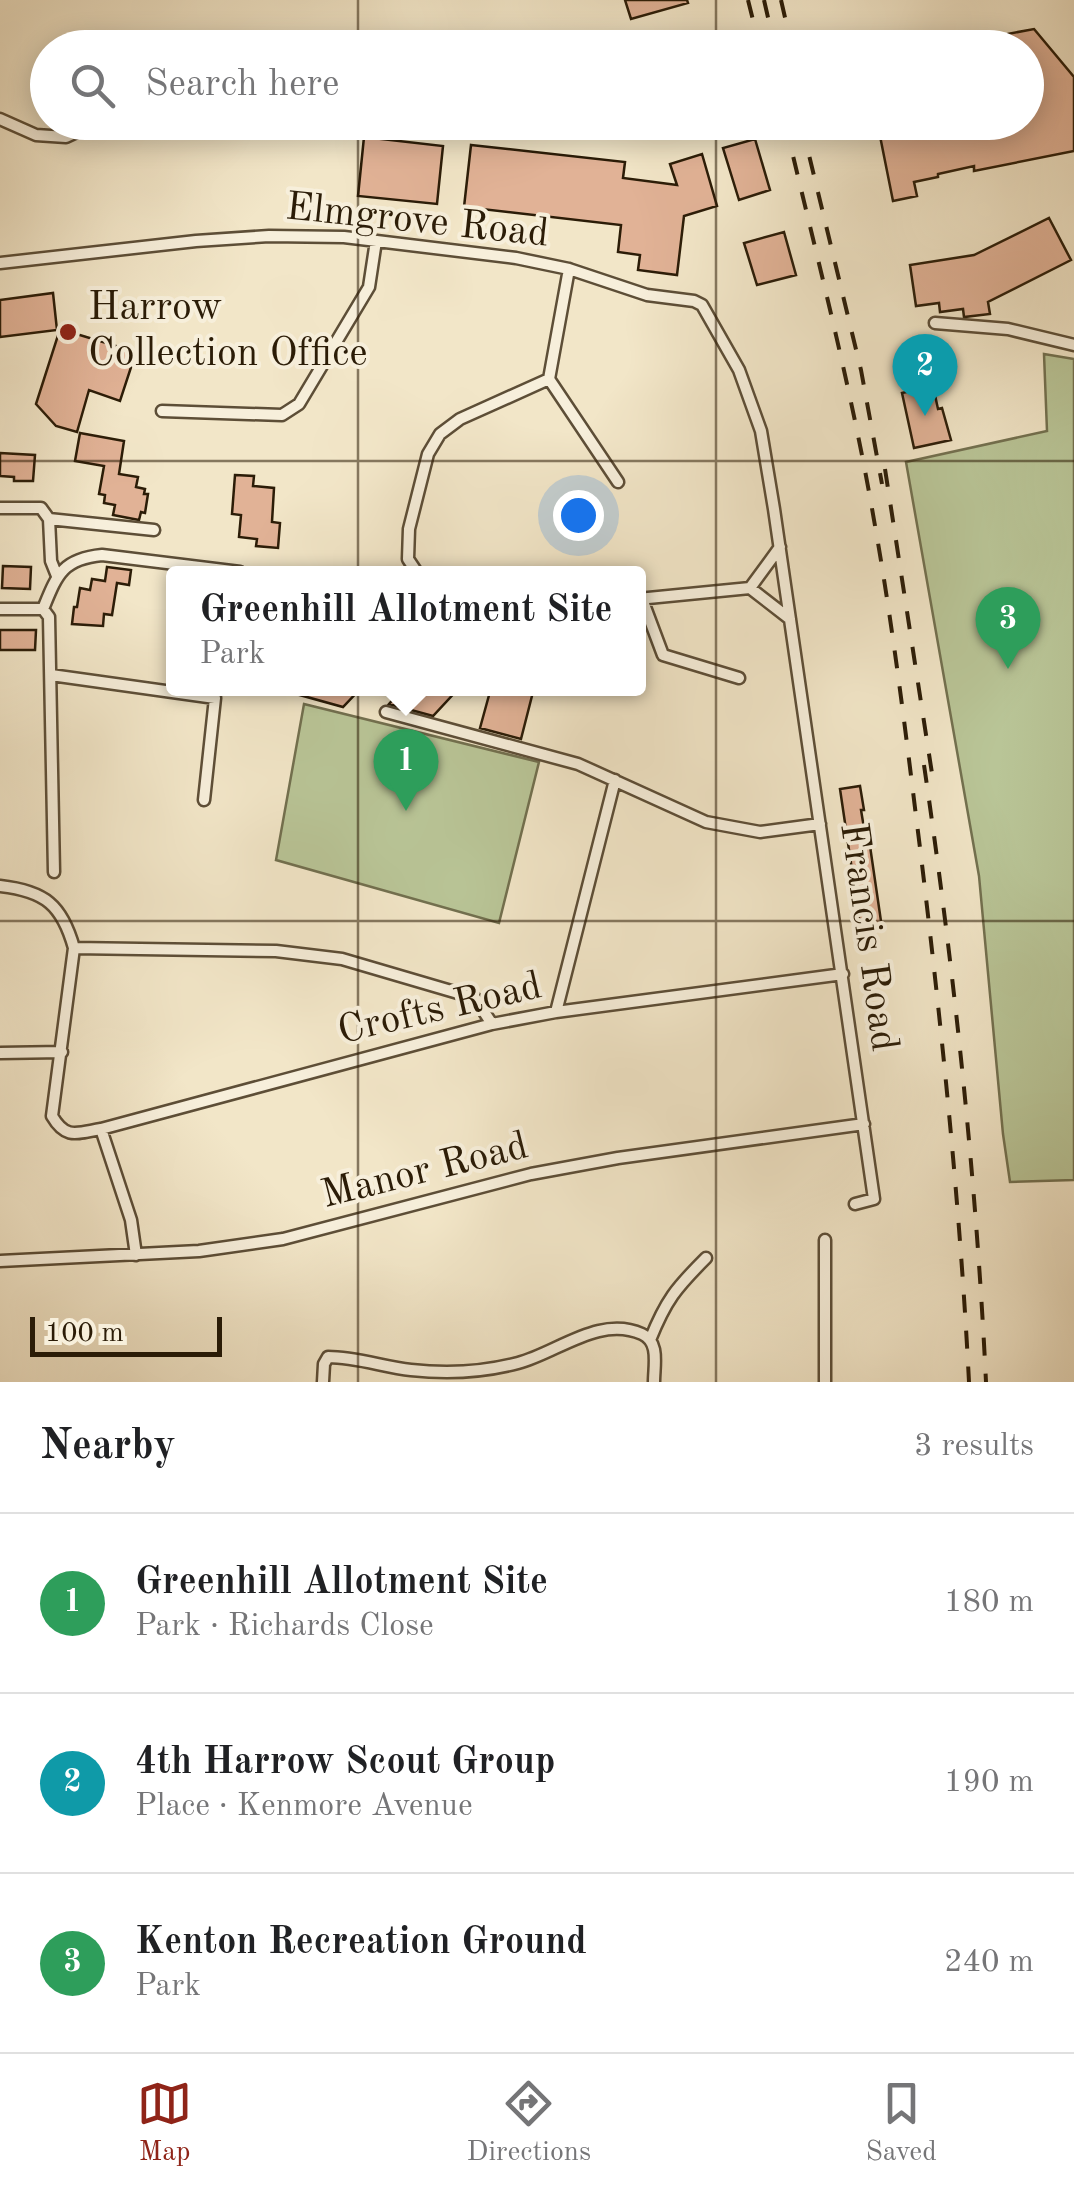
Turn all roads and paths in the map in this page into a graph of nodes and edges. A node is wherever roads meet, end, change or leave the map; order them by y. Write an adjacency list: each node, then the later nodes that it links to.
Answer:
1 (0, 119): 2 (street)
2 (30, 132)
3 (376, 241): 4 (street, Elmgrove Road); 5 (street, Elmgrove Road); 10 (street)
4 (0, 263)
5 (569, 269): 6 (street, Elmgrove Road); 9 (street)
6 (702, 306): 15 (street, Francis Road)
7 (934, 323): 8 (street)
8 (1074, 345)
9 (549, 379): 11 (street); 17 (street)
10 (162, 411)
11 (618, 482)
12 (1, 508): 13 (street)
13 (49, 518): 14 (street); 18 (street)
14 (154, 530)
15 (780, 547): 19 (street); 24 (street, Francis Road)
16 (191, 566): 18 (street)
17 (413, 566)
18 (57, 576): 22 (street)
19 (750, 588): 20 (street); 24 (street)
20 (646, 598)
21 (0, 609): 22 (street)
22 (42, 609): 25 (street)
23 (646, 614): 26 (street)
24 (790, 619): 32 (street, Francis Road)
25 (52, 675): 27 (street); 33 (street)
26 (738, 678)
27 (166, 687)
28 (219, 696): 31 (street)
29 (386, 712): 30 (street)
30 (615, 780): 32 (street); 37 (street)
31 (204, 800)
32 (820, 824): 36 (street, Francis Road)
33 (54, 872)
34 (0, 886): 35 (street)
35 (74, 948): 38 (street); 39 (street)
36 (843, 974): 37 (street, Crofts Road); 41 (street, Francis Road)
37 (556, 1012): 38 (street, Crofts Road)
38 (492, 1024): 42 (street, Crofts Road)
39 (62, 1052): 40 (street); 42 (street, Crofts Road)
40 (0, 1053)
41 (864, 1124): 43 (street, Francis Road); 45 (street, Manor Road)
42 (102, 1129): 45 (street)
43 (855, 1204)
44 (824, 1240): 51 (street)
45 (136, 1255): 47 (street, Manor Road)
46 (706, 1258): 48 (street)
47 (0, 1261)
48 (650, 1340): 49 (street); 50 (street)
49 (323, 1382)
50 (654, 1382)
51 (826, 1382)

